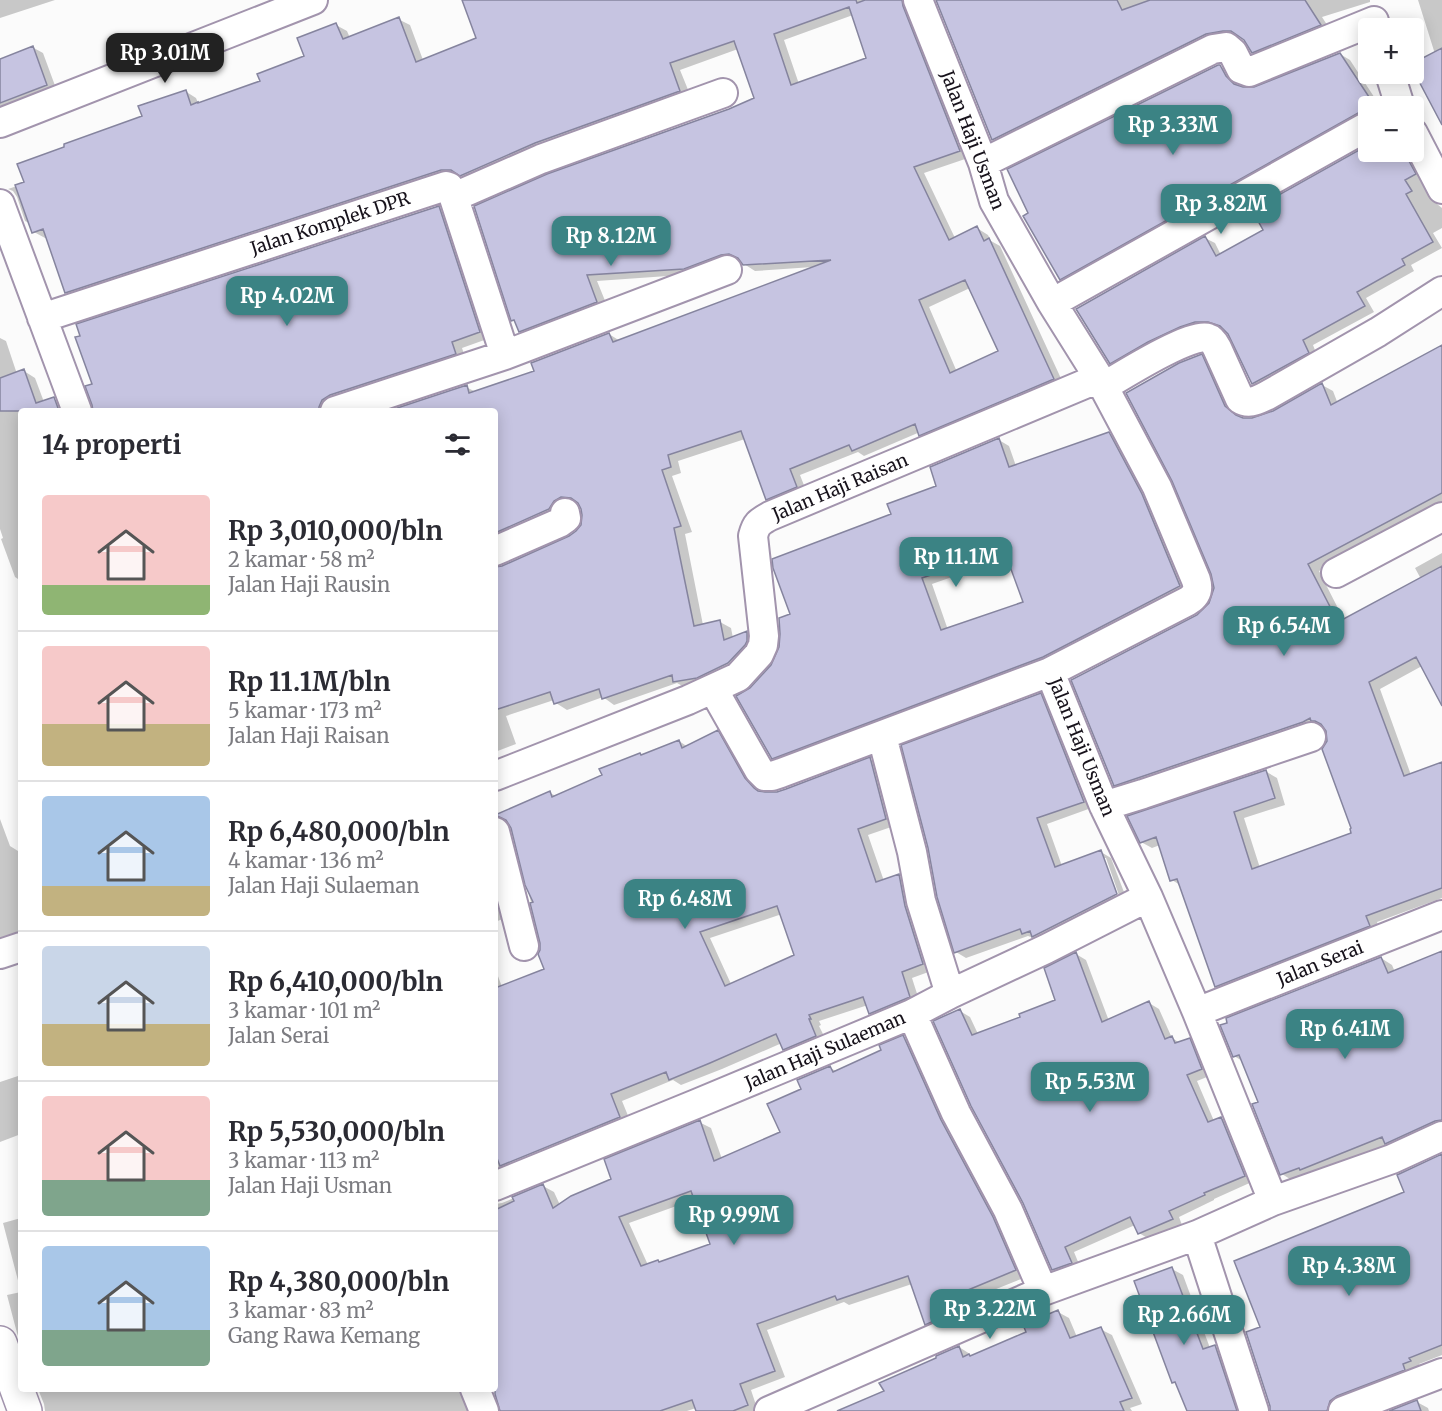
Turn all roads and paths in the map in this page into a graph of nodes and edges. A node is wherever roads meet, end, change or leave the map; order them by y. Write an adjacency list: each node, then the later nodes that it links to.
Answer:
1 (313, 0): 5 (street)
2 (918, 0): 8 (street, Jalan Haji Usman)
3 (1373, 17): 8 (street)
4 (723, 93): 10 (street)
5 (0, 123)
6 (1358, 132): 14 (street)
7 (1424, 154): 9 (street)
8 (983, 163): 14 (street, Jalan Haji Usman)
9 (1442, 189)
10 (454, 197): 15 (street, Jalan Komplek DPR); 16 (street)
11 (0, 204): 15 (street)
12 (727, 270): 16 (street)
13 (1442, 291): 17 (street)
14 (1052, 303): 17 (street, Jalan Haji Usman)
15 (42, 318): 18 (street)
16 (505, 354): 19 (street)
17 (1101, 383): 24 (street, Jalan Haji Usman); 25 (street, Jalan Haji Raisan)
18 (76, 408)
19 (344, 408)
20 (565, 513): 22 (street)
21 (1442, 516): 23 (street)
22 (498, 550)
23 (1336, 573)
24 (1050, 672): 26 (street); 29 (street, Jalan Haji Usman)
25 (713, 689): 26 (street); 28 (street, Jalan Haji Raisan)
26 (882, 736): 36 (street)
27 (1311, 737): 29 (street)
28 (498, 775)
29 (1104, 806): 31 (street, Jalan Haji Usman)
30 (498, 844): 33 (street)
31 (1148, 897): 36 (street, Jalan Haji Sulaeman); 37 (street, Jalan Haji Usman)
32 (1442, 915): 37 (street, Jalan Serai)
33 (524, 946)
34 (18, 948): 35 (street)
35 (0, 954)
36 (950, 994): 38 (street, Jalan Haji Sulaeman)
37 (1197, 1012): 41 (street, Jalan Haji Usman)
38 (912, 1014): 40 (street, Jalan Haji Sulaeman); 43 (street)
39 (1442, 1136): 41 (street)
40 (498, 1185)
41 (1273, 1201): 42 (street)
42 (1197, 1235): 43 (street); 52 (street)
43 (1043, 1291): 51 (street)
44 (9, 1353): 46 (main road)
45 (1442, 1373): 53 (street)
46 (18, 1386)
47 (20, 1392): 49 (main road)
48 (476, 1392): 50 (street)
49 (25, 1411)
50 (484, 1411)
51 (769, 1411)
52 (1254, 1411)
53 (1343, 1411)

